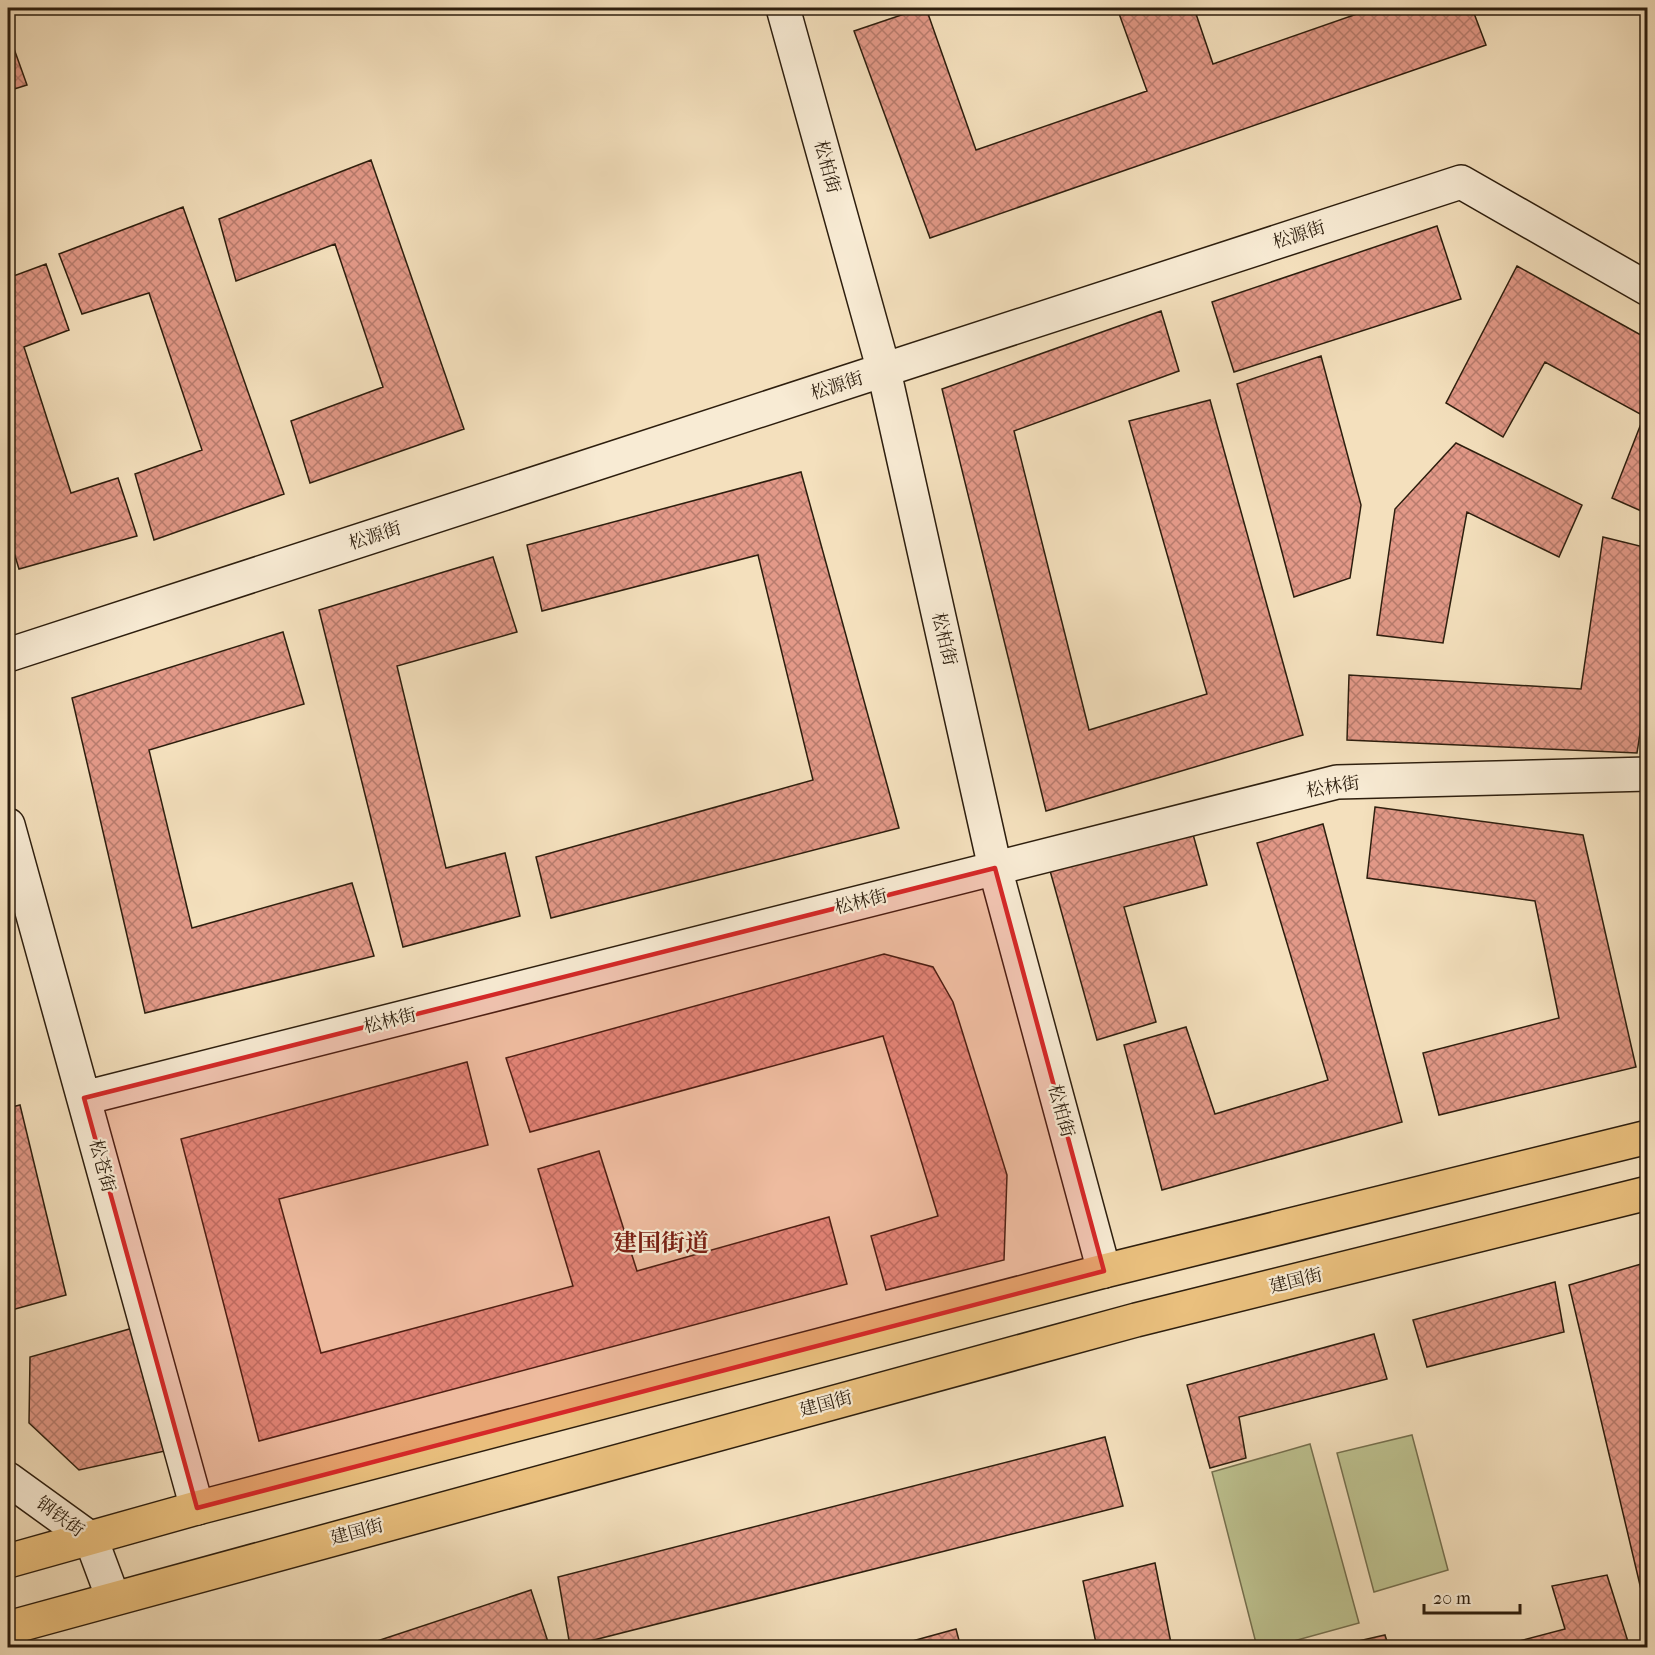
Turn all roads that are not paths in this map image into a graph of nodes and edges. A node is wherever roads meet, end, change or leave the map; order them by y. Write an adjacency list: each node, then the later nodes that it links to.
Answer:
1 (783, 8): 3 (street, 松柏街)
2 (1647, 290): 3 (street, 松源街)
3 (884, 371): 4 (street, 松源街); 7 (street, 松柏街)
4 (8, 655)
5 (1647, 774): 7 (street, 松林街)
6 (8, 825): 8 (street, 松苍街)
7 (995, 868): 8 (street, 松林街); 11 (street, 松柏街)
8 (84, 1098): 13 (street, 松苍街)
9 (1647, 1137): 11 (main road)
10 (1647, 1193): 16 (main road, 建国街)
11 (1104, 1271): 13 (main road)
12 (8, 1479): 14 (street, 钢铁街)
13 (197, 1508): 14 (main road)
14 (91, 1539): 15 (main road); 16 (street, 钢铁街)
15 (8, 1561)
16 (113, 1598): 17 (main road, 建国街)
17 (8, 1628)

